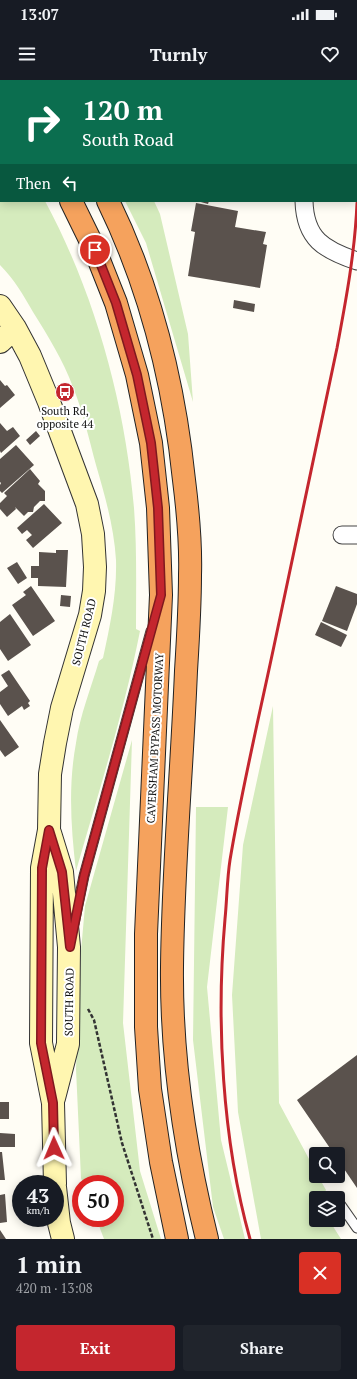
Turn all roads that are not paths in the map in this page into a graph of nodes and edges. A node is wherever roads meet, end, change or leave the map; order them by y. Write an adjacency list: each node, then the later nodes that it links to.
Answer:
1 (71, 202): 7 (highway, CAVERSHAM BYPASS MOTORWAY)
2 (108, 202): 17 (highway)
3 (304, 202): 4 (street)
4 (357, 261)
5 (0, 306): 6 (main road, SOUTH ROAD)
6 (7, 335): 8 (main road, SOUTH ROAD)
7 (161, 595): 9 (lane); 16 (highway, CAVERSHAM BYPASS MOTORWAY)
8 (49, 830): 9 (main road, SOUTH ROAD); 10 (main road, SOUTH ROAD)
9 (70, 947): 10 (main road, SOUTH ROAD)
10 (53, 1103): 11 (main road, SOUTH ROAD)
11 (55, 1175)
12 (345, 1211): 14 (lane)
13 (60, 1227): 15 (main road)
14 (357, 1228)
15 (63, 1239)
16 (177, 1239)
17 (207, 1239)

